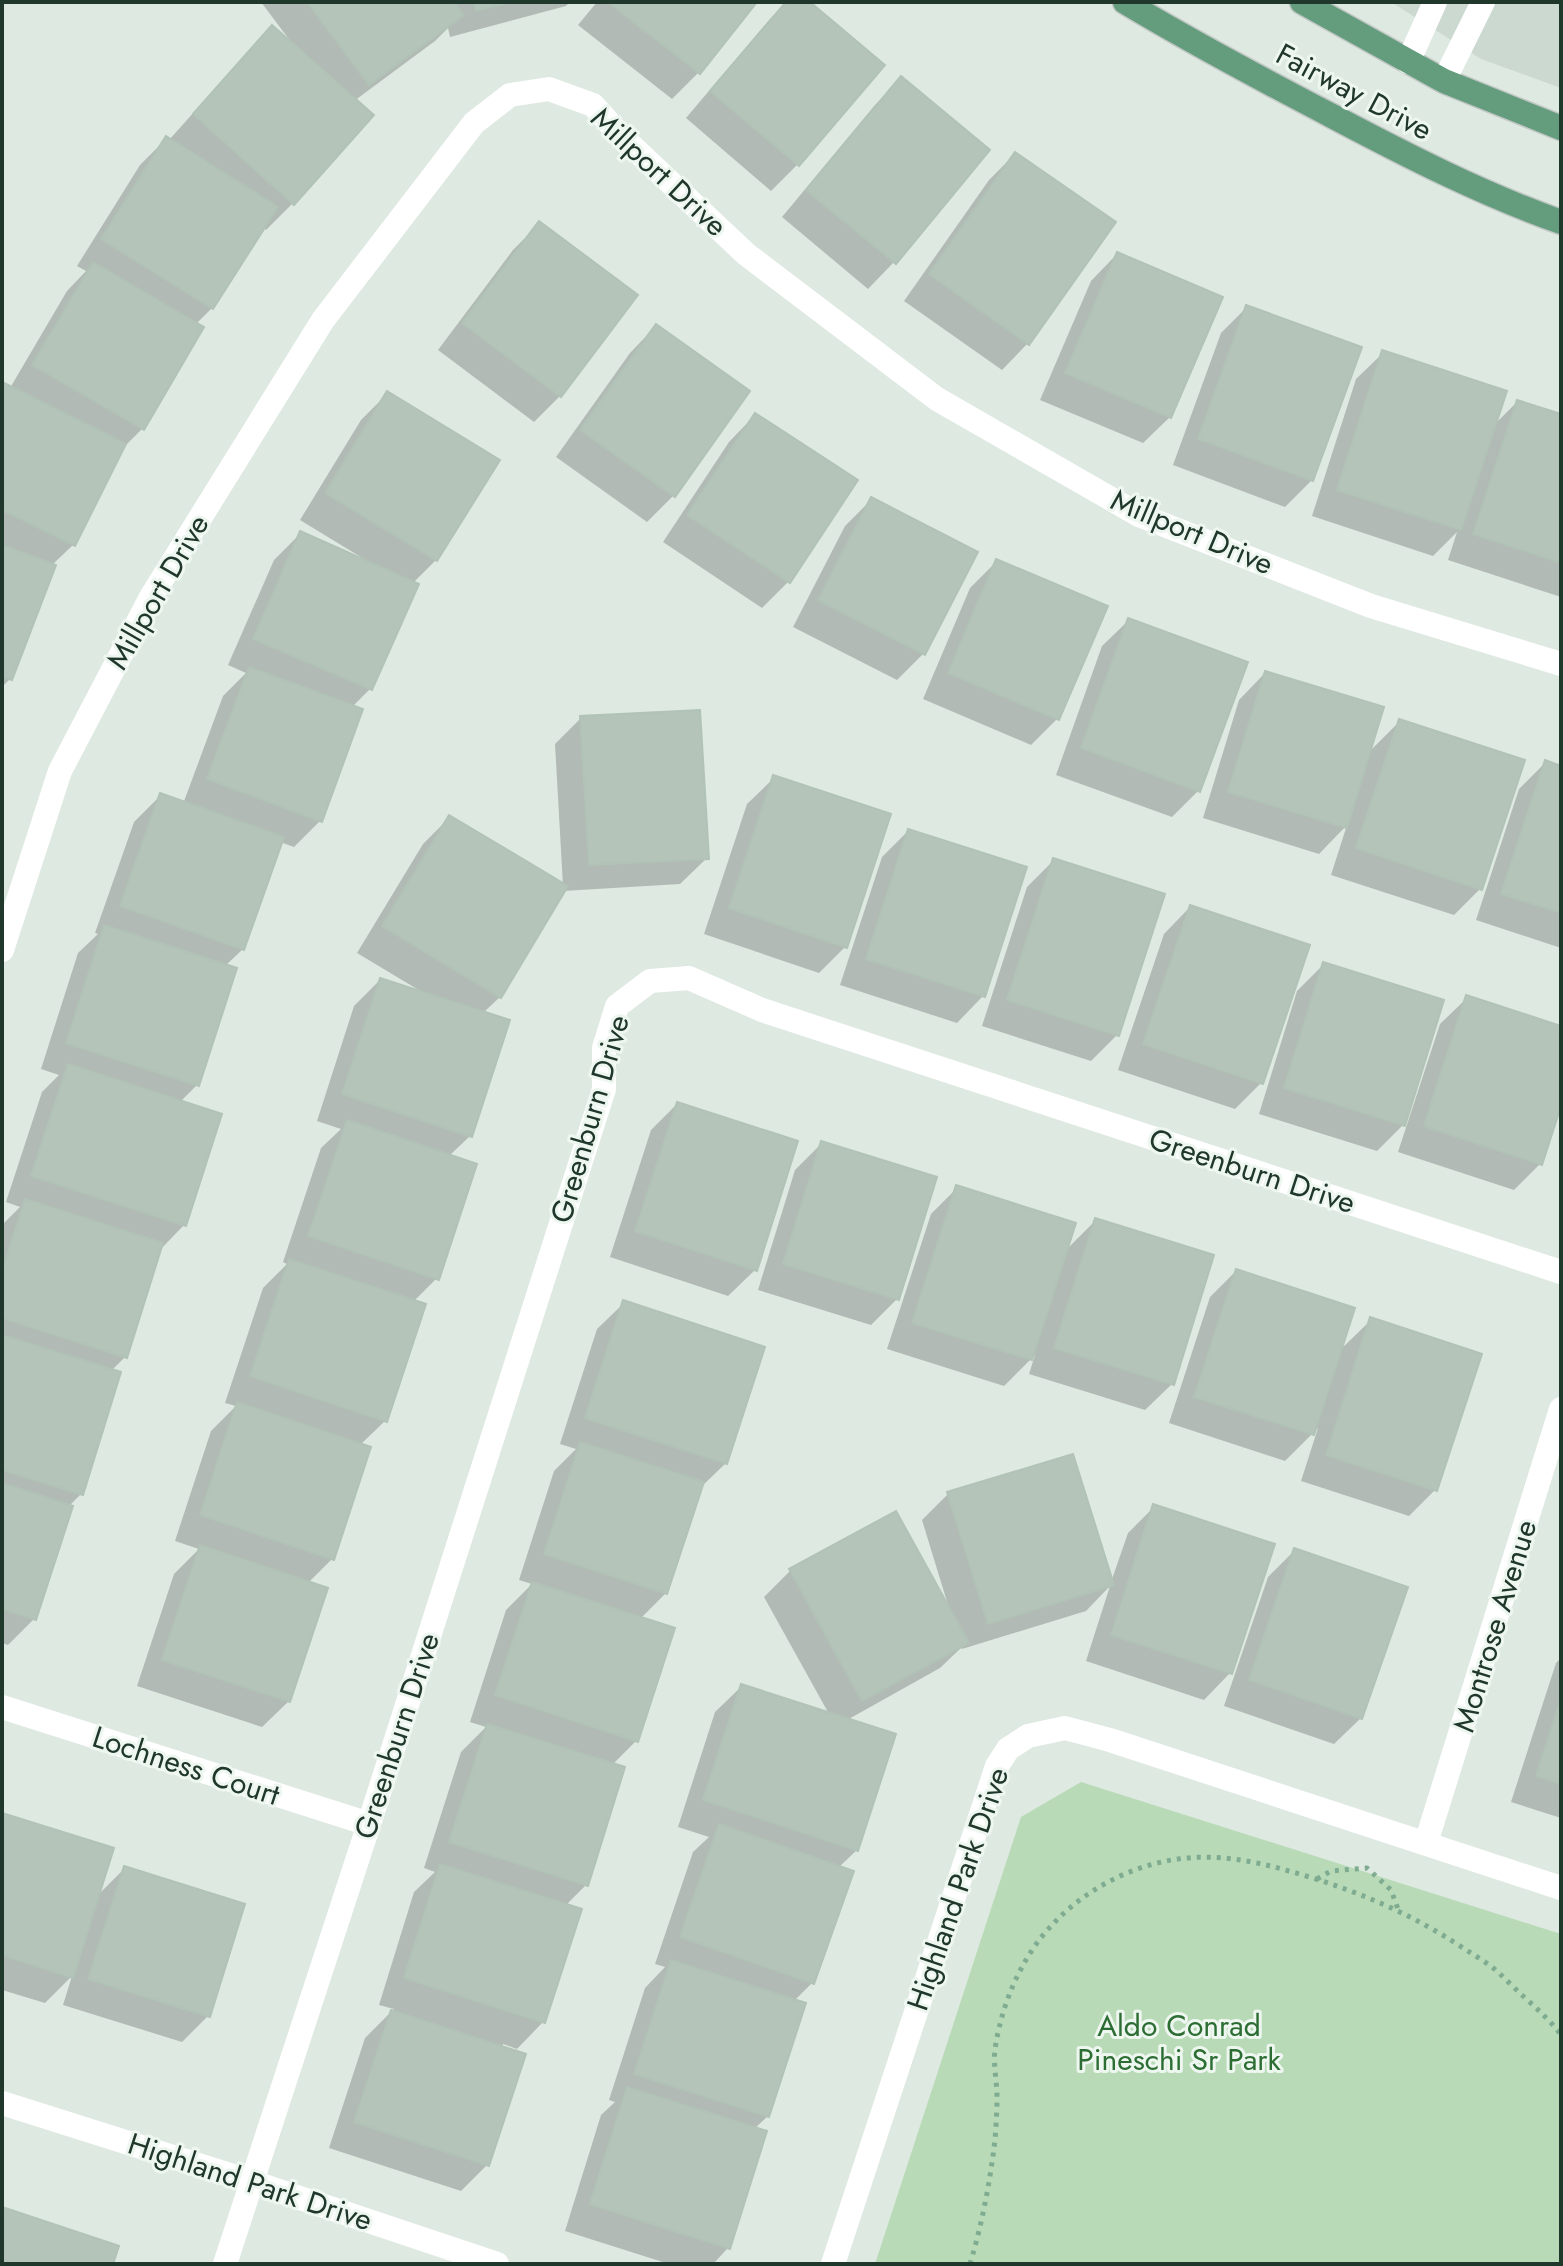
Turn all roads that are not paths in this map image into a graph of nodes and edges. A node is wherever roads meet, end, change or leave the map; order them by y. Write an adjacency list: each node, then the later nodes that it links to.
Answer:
1 (1125, 2): 8 (main road, Fairway Drive)
2 (1302, 2): 5 (main road, Fairway Drive)
3 (1435, 2): 5 (street)
4 (1483, 2): 6 (street)
5 (1408, 62): 6 (main road, Fairway Drive)
6 (1444, 81): 7 (main road, Fairway Drive)
7 (1561, 128)
8 (1561, 222)
9 (1561, 664): 10 (street, Millport Drive)
10 (2, 950)
11 (1561, 1272): 14 (street, Greenburn Drive)
12 (1561, 1409): 15 (street, Montrose Avenue)
13 (2, 1707): 14 (street, Lochness Court)
14 (369, 1824): 18 (street, Greenburn Drive)
15 (1426, 1843): 16 (street, Highland Park Drive); 21 (street, Highland Park Drive)
16 (1561, 1888)
17 (2, 2103): 18 (street, Highland Park Drive)
18 (252, 2182): 19 (street, Greenburn Drive); 20 (street, Highland Park Drive)
19 (225, 2264)
20 (497, 2264)
21 (833, 2264)

